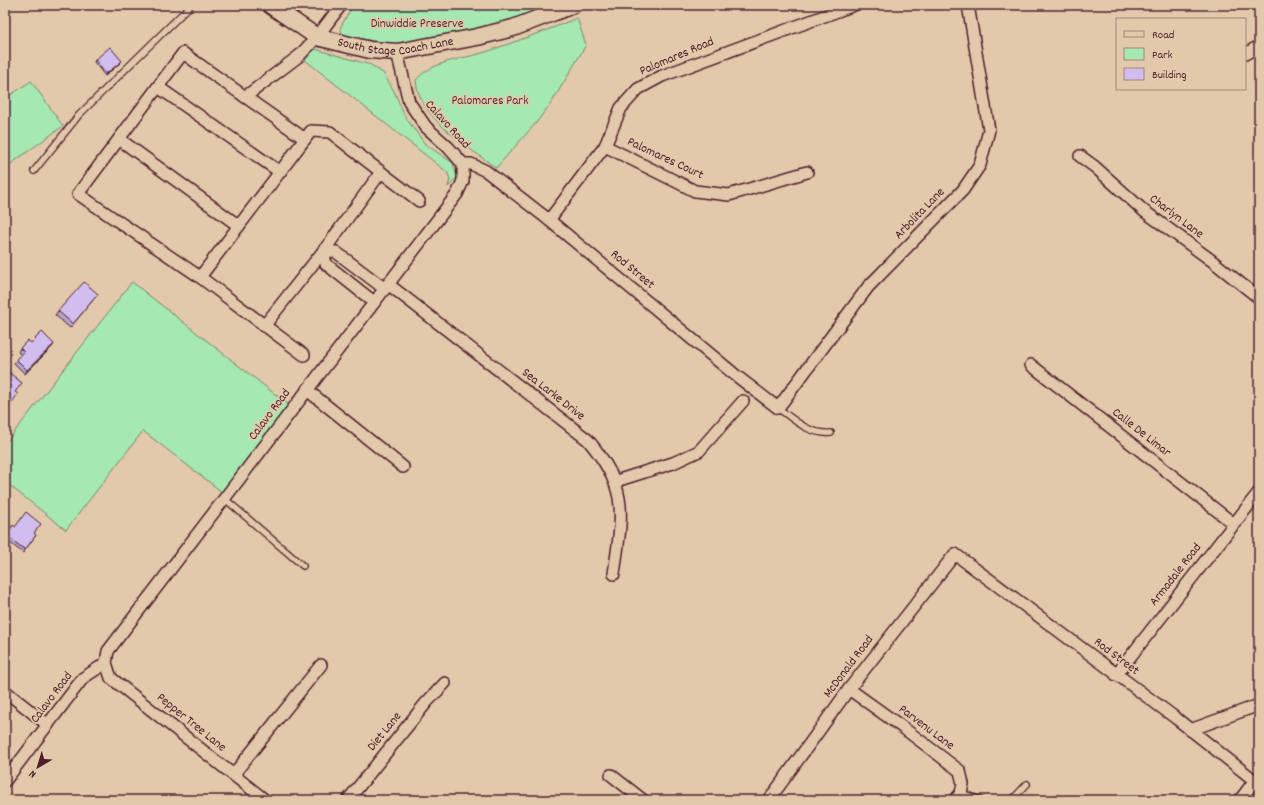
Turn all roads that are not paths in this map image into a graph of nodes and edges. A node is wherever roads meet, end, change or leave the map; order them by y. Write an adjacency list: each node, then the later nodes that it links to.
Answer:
1 (191, 5): 18 (lane)
2 (270, 5): 7 (main road, South Stage Coach Lane)
3 (341, 5): 7 (street)
4 (573, 5): 9 (main road, South Stage Coach Lane)
5 (854, 5): 15 (street, Palomares Road)
6 (968, 5): 35 (street, Arbolita Lane)
7 (317, 37): 9 (main road, South Stage Coach Lane); 12 (street)
8 (1259, 46): 10 (street)
9 (397, 52): 17 (street, Calavo Road)
10 (1246, 53)
11 (158, 87): 12 (street); 13 (street); 19 (street)
12 (245, 97): 14 (street)
13 (118, 139): 24 (street); 26 (street)
14 (305, 139): 19 (street); 20 (street)
15 (605, 146): 21 (street, Palomares Court); 23 (street, Palomares Road)
16 (1080, 156): 28 (street, Charlyn Lane)
17 (463, 164): 23 (street, Rod Street); 27 (street, Calavo Road)
18 (34, 171)
19 (280, 172): 24 (street)
20 (381, 172): 22 (street); 25 (street)
21 (807, 172)
22 (419, 201)
23 (549, 220): 35 (street, Rod Street)
24 (238, 226): 26 (street)
25 (323, 251): 27 (street, Sea Larke Drive); 29 (street); 30 (street)
26 (200, 277): 30 (street)
27 (386, 287): 29 (street, Calavo Road); 38 (street, Sea Larke Drive)
28 (1259, 298)
29 (374, 302): 33 (street, Calavo Road)
30 (264, 326): 31 (street)
31 (304, 355)
32 (1031, 365): 41 (street, Calle De Limar)
33 (307, 390): 37 (street); 40 (street, Calavo Road)
34 (743, 401): 38 (street)
35 (778, 408): 36 (lane)
36 (831, 433)
37 (403, 467)
38 (616, 482): 44 (street, Sea Larke Drive)
39 (1259, 492): 41 (street, Armadale Road)
40 (224, 498): 43 (lane); 45 (street, Calavo Road)
41 (1234, 524): 47 (street, Armadale Road)
42 (955, 554): 47 (street, Rod Street); 49 (street, McDonald Road)
43 (303, 566)
44 (614, 574)
45 (106, 663): 52 (street, Calavo Road); 54 (street, Pepper Tree Lane)
46 (321, 665): 54 (street)
47 (1116, 675): 53 (street, Rod Street)
48 (445, 683): 61 (street, Diet Lane)
49 (849, 689): 59 (street, Parvenu Lane); 63 (street, McDonald Road)
50 (5, 691): 52 (street)
51 (1259, 705): 53 (street)
52 (48, 725): 56 (street, Calavo Road)
53 (1190, 730): 58 (street, Rod Street)
54 (233, 775): 60 (street, Pepper Tree Lane)
55 (611, 775): 62 (street)
56 (5, 781)
57 (1027, 784): 65 (lane)
58 (1254, 784): 66 (street)
59 (958, 796): 64 (lane)
60 (265, 800)
61 (348, 800)
62 (643, 800)
63 (769, 800)
64 (981, 800)
65 (1012, 800)
66 (1240, 800)

